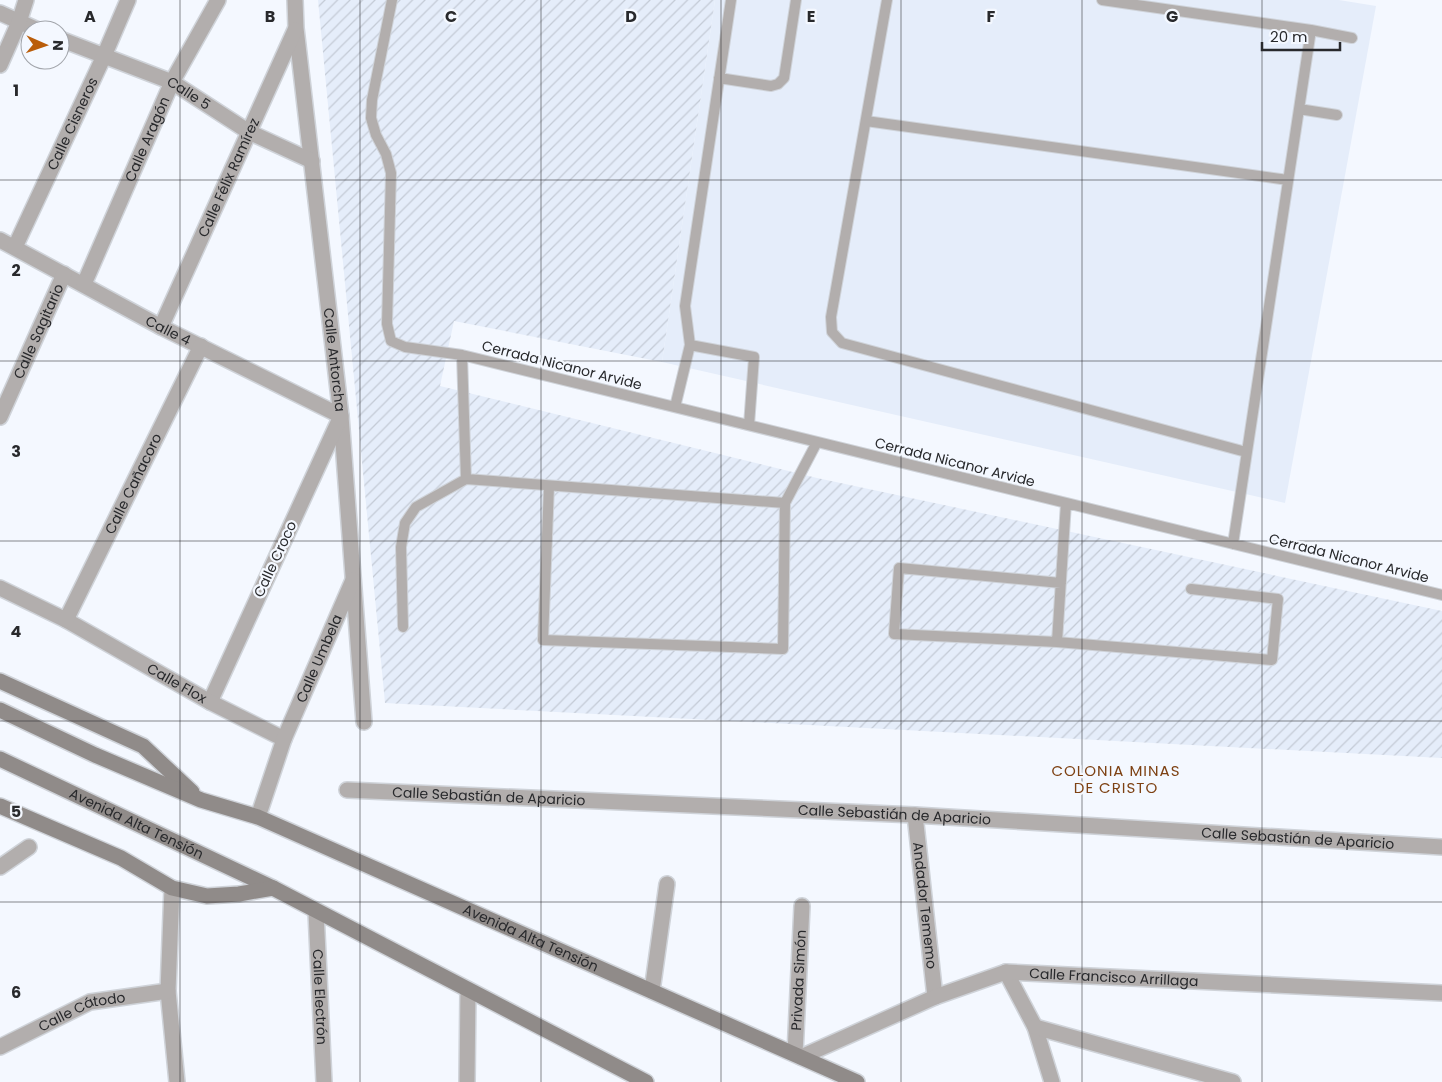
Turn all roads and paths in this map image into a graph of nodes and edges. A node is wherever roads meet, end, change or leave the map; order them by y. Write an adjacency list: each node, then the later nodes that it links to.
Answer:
1 (26, 0): 11 (street)
2 (128, 0): 16 (street, Calle Cisneros)
3 (218, 0): 19 (street, Calle Aragón)
4 (295, 0): 12 (street, Calle Antorcha)
5 (392, 0): 33 (lane, Cerrada Nicanor Arvide)
6 (730, 0): 18 (lane)
7 (796, 0): 18 (lane)
8 (887, 0): 22 (lane)
9 (1102, 0): 13 (lane)
10 (0, 13): 11 (street)
11 (18, 22): 17 (street)
12 (296, 28): 23 (street, Calle Félix Ramírez); 24 (street, Calle Antorcha)
13 (1311, 30): 14 (lane); 20 (lane)
14 (1352, 38)
15 (70, 43): 16 (street, Calle 5)
16 (104, 56): 19 (street, Calle 5); 27 (street, Calle Cisneros)
17 (0, 65)
18 (719, 78): 31 (lane)
19 (172, 82): 23 (street, Calle 5); 29 (street, Calle Aragón)
20 (1299, 109): 21 (lane); 25 (lane)
21 (1337, 115)
22 (866, 121): 25 (lane); 39 (lane)
23 (250, 132): 24 (street, Calle 5); 30 (street, Calle Félix Ramírez)
24 (312, 160): 35 (street, Calle Antorcha)
25 (1288, 180): 39 (lane)
26 (0, 240): 27 (street, Calle 4)
27 (15, 247): 28 (street, Calle 4)
28 (64, 274): 29 (street, Calle 4); 36 (street, Calle Sagitario)
29 (84, 284): 30 (street, Calle 4)
30 (161, 327): 32 (street, Calle 4)
31 (690, 345): 34 (lane); 37 (lane)
32 (201, 346): 35 (street, Calle 4); 50 (street, Calle Cañacoro)
33 (462, 355): 34 (lane, Cerrada Nicanor Arvide); 40 (lane)
34 (675, 407): 37 (lane, Cerrada Nicanor Arvide)
35 (340, 416): 45 (street, Calle Antorcha); 54 (street, Calle Croco)
36 (0, 417)
37 (749, 425): 38 (lane, Cerrada Nicanor Arvide)
38 (817, 442): 42 (lane); 43 (lane, Cerrada Nicanor Arvide)
39 (1246, 452): 44 (lane)
40 (466, 479): 41 (lane); 51 (lane)
41 (550, 486): 42 (lane); 42 (lane)
42 (785, 503)
43 (1066, 503): 44 (lane, Cerrada Nicanor Arvide); 46 (lane)
44 (1232, 544): 49 (lane, Cerrada Nicanor Arvide)
45 (354, 578): 56 (street, Calle Antorcha); 57 (street, Calle Umbela)
46 (1061, 582): 52 (lane); 52 (lane)
47 (0, 588): 50 (street, Calle Flox)
48 (1191, 589): 52 (lane)
49 (1442, 595)
50 (66, 620): 54 (street, Calle Flox)
51 (404, 627)
52 (1057, 642)
53 (0, 681): 60 (main road, Avenida Alta Tensión)
54 (210, 702): 57 (street, Calle Flox)
55 (0, 710): 60 (main road, Avenida Alta Tensión)
56 (364, 722)
57 (284, 739): 63 (street)
58 (0, 759): 69 (main road, Avenida Alta Tensión)
59 (347, 790): 62 (street, Calle Sebastián de Aparicio)
60 (201, 800): 63 (main road, Avenida Alta Tensión)
61 (0, 806): 68 (main road)
62 (916, 815): 65 (street, Calle Sebastián de Aparicio); 77 (street, Andador Tememo)
63 (258, 817): 75 (main road, Avenida Alta Tensión)
64 (29, 847): 66 (street)
65 (1442, 848)
66 (0, 867)
67 (667, 884): 75 (street)
68 (172, 888): 69 (main road); 73 (street)
69 (272, 888): 71 (main road, Avenida Alta Tensión)
70 (802, 906): 80 (street, Privada Simón)
71 (316, 912): 74 (main road, Avenida Alta Tensión); 82 (street, Calle Electrón)
72 (1006, 972): 76 (street, Calle Francisco Arrillaga); 77 (street, Calle Francisco Arrillaga); 78 (street)
73 (168, 990): 79 (street, Calle Cátodo); 81 (street)
74 (468, 990): 83 (street); 84 (main road, Avenida Alta Tensión)
75 (652, 991): 80 (main road, Avenida Alta Tensión)
76 (1442, 993)
77 (935, 997): 80 (street, Calle Francisco Arrillaga)
78 (1035, 1027): 86 (street); 87 (street)
79 (0, 1047)
80 (798, 1056): 85 (main road, Avenida Alta Tensión)
81 (177, 1082)
82 (324, 1082)
83 (467, 1082)
84 (646, 1082)
85 (858, 1082)
86 (1052, 1082)
87 (1233, 1082)

